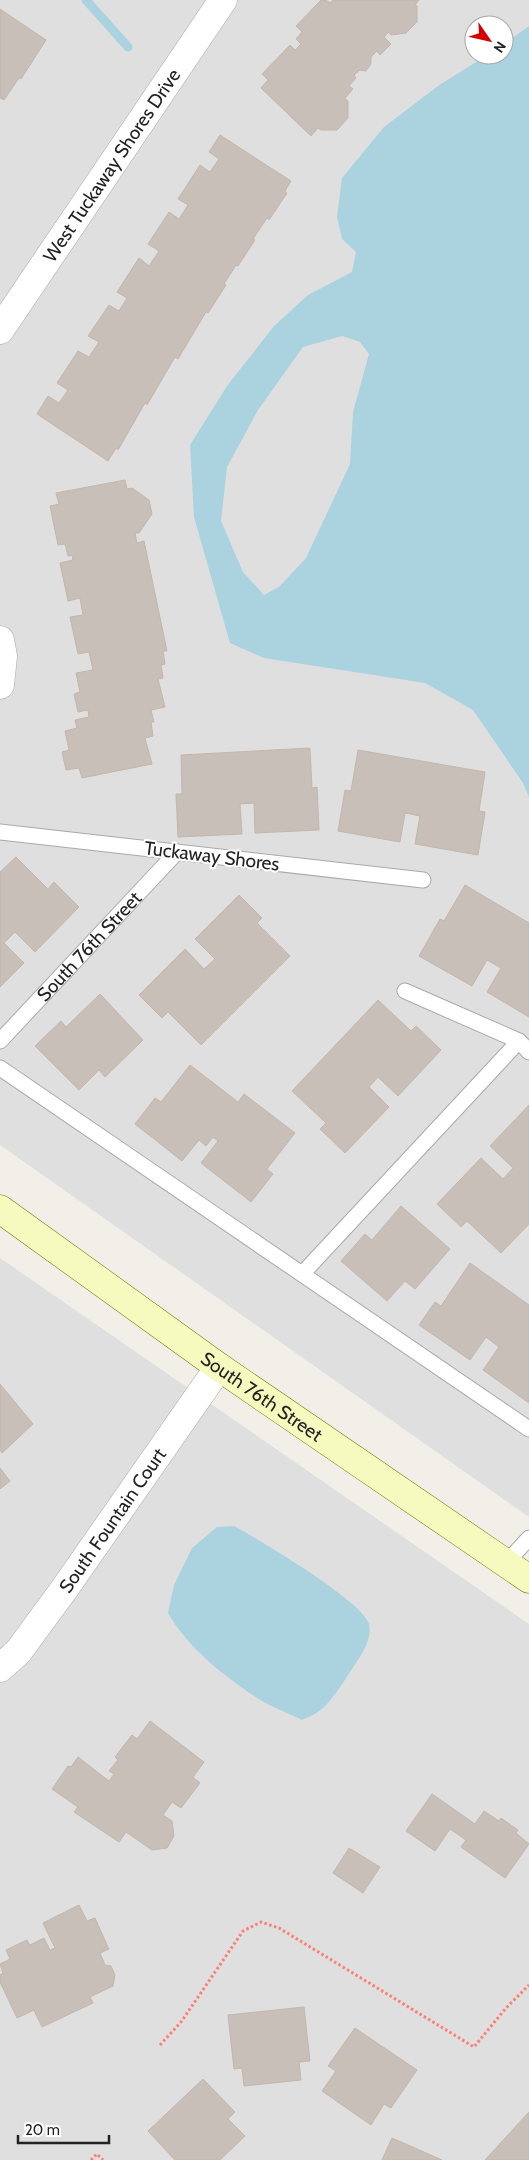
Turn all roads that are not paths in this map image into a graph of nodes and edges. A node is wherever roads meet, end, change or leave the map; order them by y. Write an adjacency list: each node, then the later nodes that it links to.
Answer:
1 (223, 0): 2 (street, West Tuckaway Shores Drive)
2 (0, 330)
3 (0, 640): 4 (street)
4 (0, 685)
5 (0, 832): 6 (lane, Tuckaway Shores)
6 (177, 852): 7 (lane, Tuckaway Shores); 9 (lane, South 76th Street)
7 (423, 880)
8 (405, 991): 10 (lane)
9 (0, 1041)
10 (524, 1047): 13 (lane)
11 (0, 1068): 13 (lane)
12 (0, 1209): 14 (main road, South 76th Street)
13 (302, 1274): 15 (lane)
14 (219, 1368): 17 (main road, South 76th Street); 19 (street, South Fountain Court)
15 (529, 1429)
16 (529, 1538): 17 (lane)
17 (506, 1563): 18 (main road, South 76th Street)
18 (529, 1579)
19 (0, 1668)

